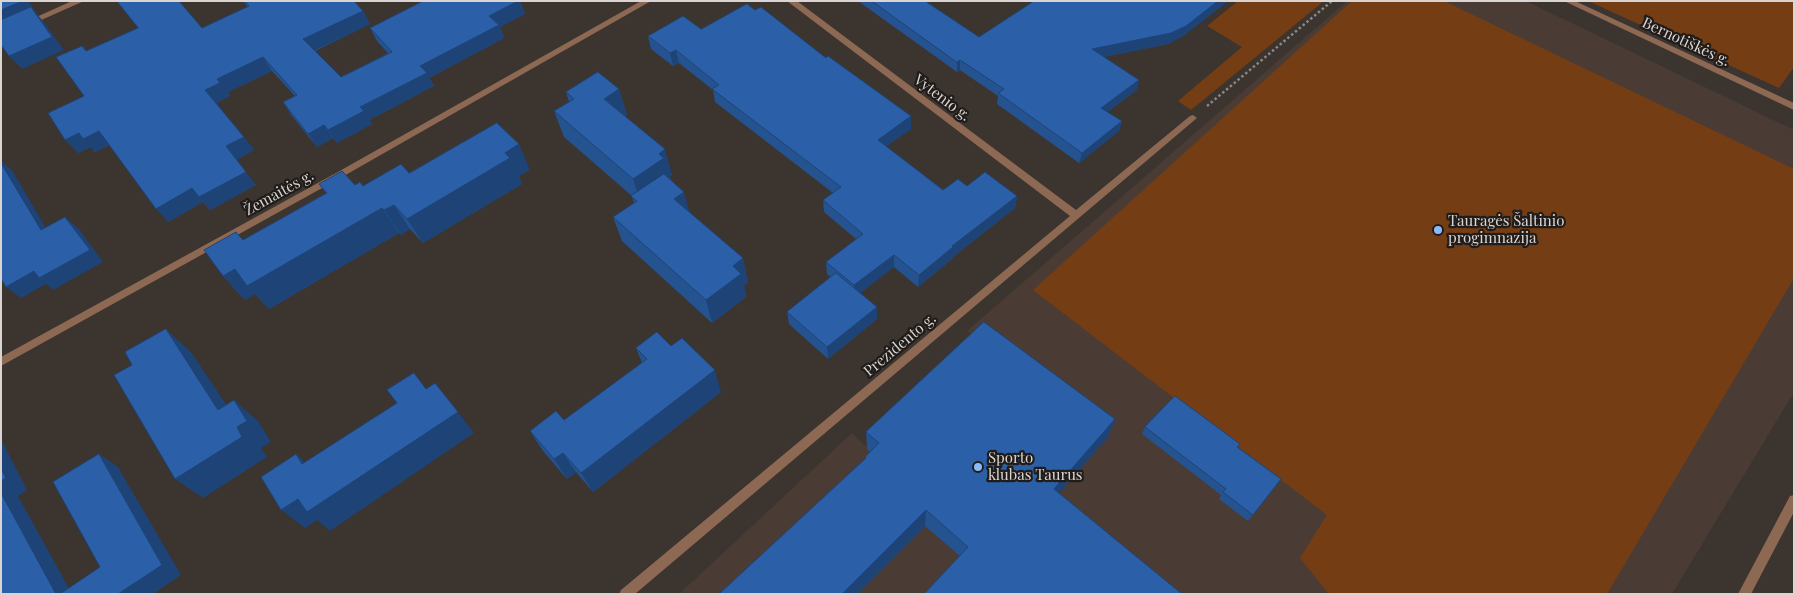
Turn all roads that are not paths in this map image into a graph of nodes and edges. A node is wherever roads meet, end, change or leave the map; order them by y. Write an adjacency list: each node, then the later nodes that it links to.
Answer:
1 (80, 1): 5 (street)
2 (647, 1): 9 (street, Žemaitės g.)
3 (790, 1): 8 (street, Vytenio g.)
4 (1568, 1): 6 (street, Bernotiškės g.)
5 (19, 27)
6 (1794, 107)
7 (1193, 118): 8 (street, Prezidento g.)
8 (1077, 216): 11 (street, Prezidento g.)
9 (1, 362)
10 (1794, 500): 12 (street)
11 (625, 594)
12 (1744, 594)

